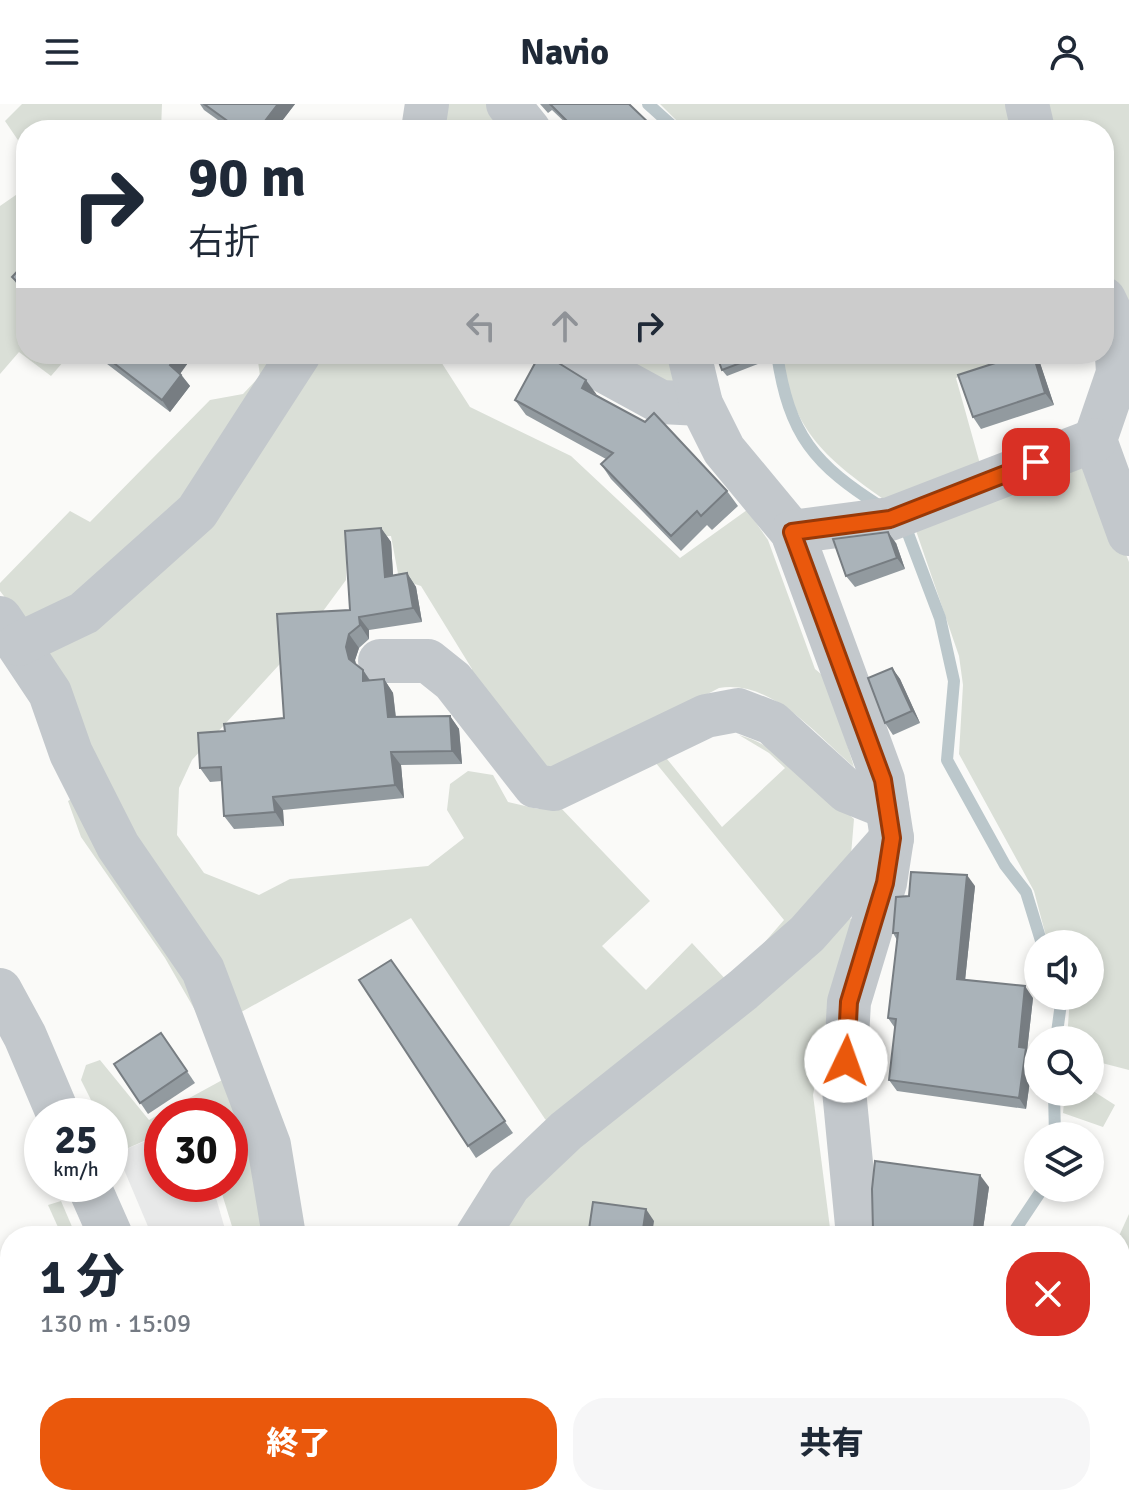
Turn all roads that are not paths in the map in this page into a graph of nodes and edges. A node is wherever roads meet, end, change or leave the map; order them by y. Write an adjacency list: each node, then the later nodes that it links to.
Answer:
1 (508, 104): 2 (street)
2 (521, 120)
3 (1114, 320): 8 (street)
4 (293, 364): 11 (street)
5 (591, 364): 7 (street)
6 (691, 364): 7 (street)
7 (701, 404): 9 (street)
8 (1095, 440): 9 (street); 10 (street)
9 (792, 532): 13 (street)
10 (1129, 534)
11 (9, 631): 18 (street)
12 (380, 661): 13 (street)
13 (889, 823): 19 (street); 20 (street)
14 (0, 990): 15 (street)
15 (51, 1098)
16 (96, 1202): 17 (street)
17 (107, 1226)
18 (282, 1226)
19 (483, 1226)
20 (857, 1226)

